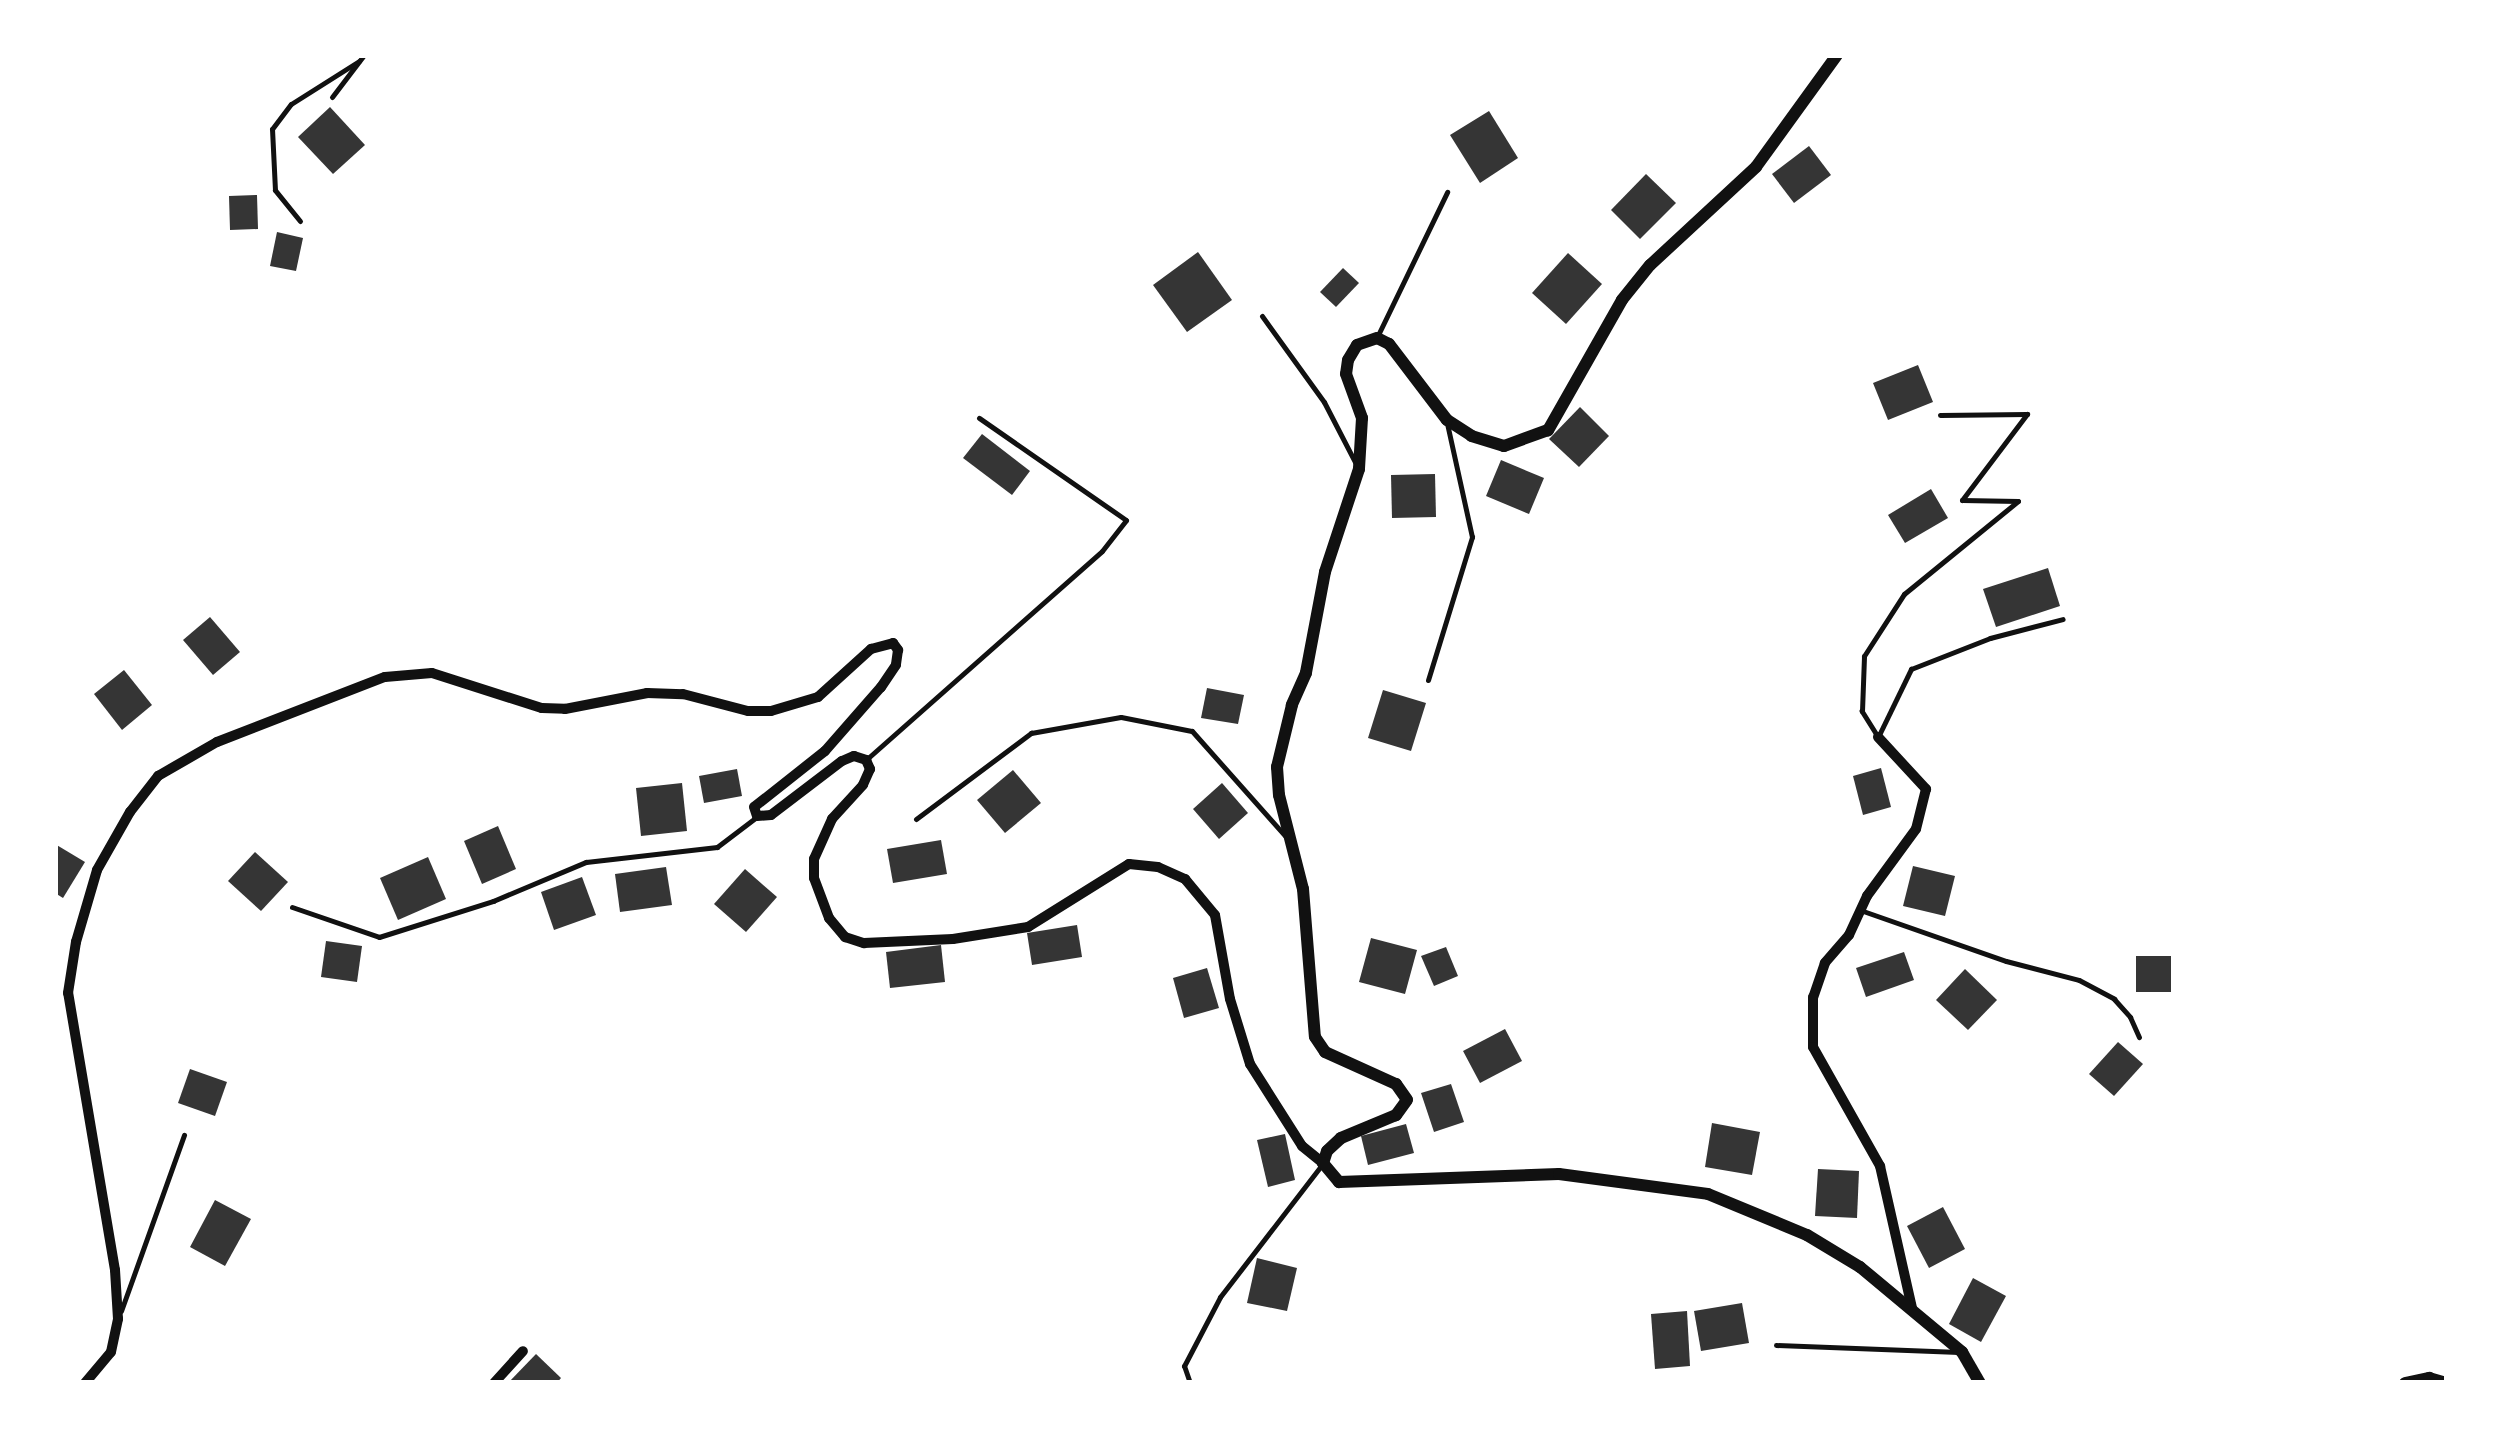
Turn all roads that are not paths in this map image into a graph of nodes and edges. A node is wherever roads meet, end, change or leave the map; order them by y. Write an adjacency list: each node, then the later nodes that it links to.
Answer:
1 (1837, 55): 10 (street)
2 (362, 58): 3 (lane); 5 (lane)
3 (332, 97)
4 (1447, 192): 7 (lane)
5 (300, 221)
6 (1262, 316): 11 (lane)
7 (1376, 338): 10 (street); 11 (street)
8 (1940, 416): 14 (lane)
9 (980, 418): 15 (lane)
10 (1446, 420): 13 (lane)
11 (1359, 470): 18 (street)
12 (2062, 620): 14 (lane)
13 (1428, 680)
14 (1878, 737): 20 (street)
15 (866, 760): 16 (street); 23 (street)
16 (757, 816): 19 (lane); 25 (street)
17 (916, 820): 18 (lane)
18 (1291, 843): 23 (street)
19 (292, 907)
20 (1860, 910): 21 (lane); 24 (street)
21 (2139, 1037)
22 (184, 1135): 25 (lane)
23 (1323, 1164): 24 (street); 31 (lane)
24 (1912, 1308): 28 (street)
25 (118, 1319): 29 (street)
26 (1776, 1345): 28 (lane)
27 (523, 1350): 30 (street)
28 (1962, 1352): 32 (street)
29 (84, 1383)
30 (494, 1383)
31 (1190, 1383)
32 (1980, 1383)
33 (2406, 1383): 34 (street)
34 (2446, 1383)

